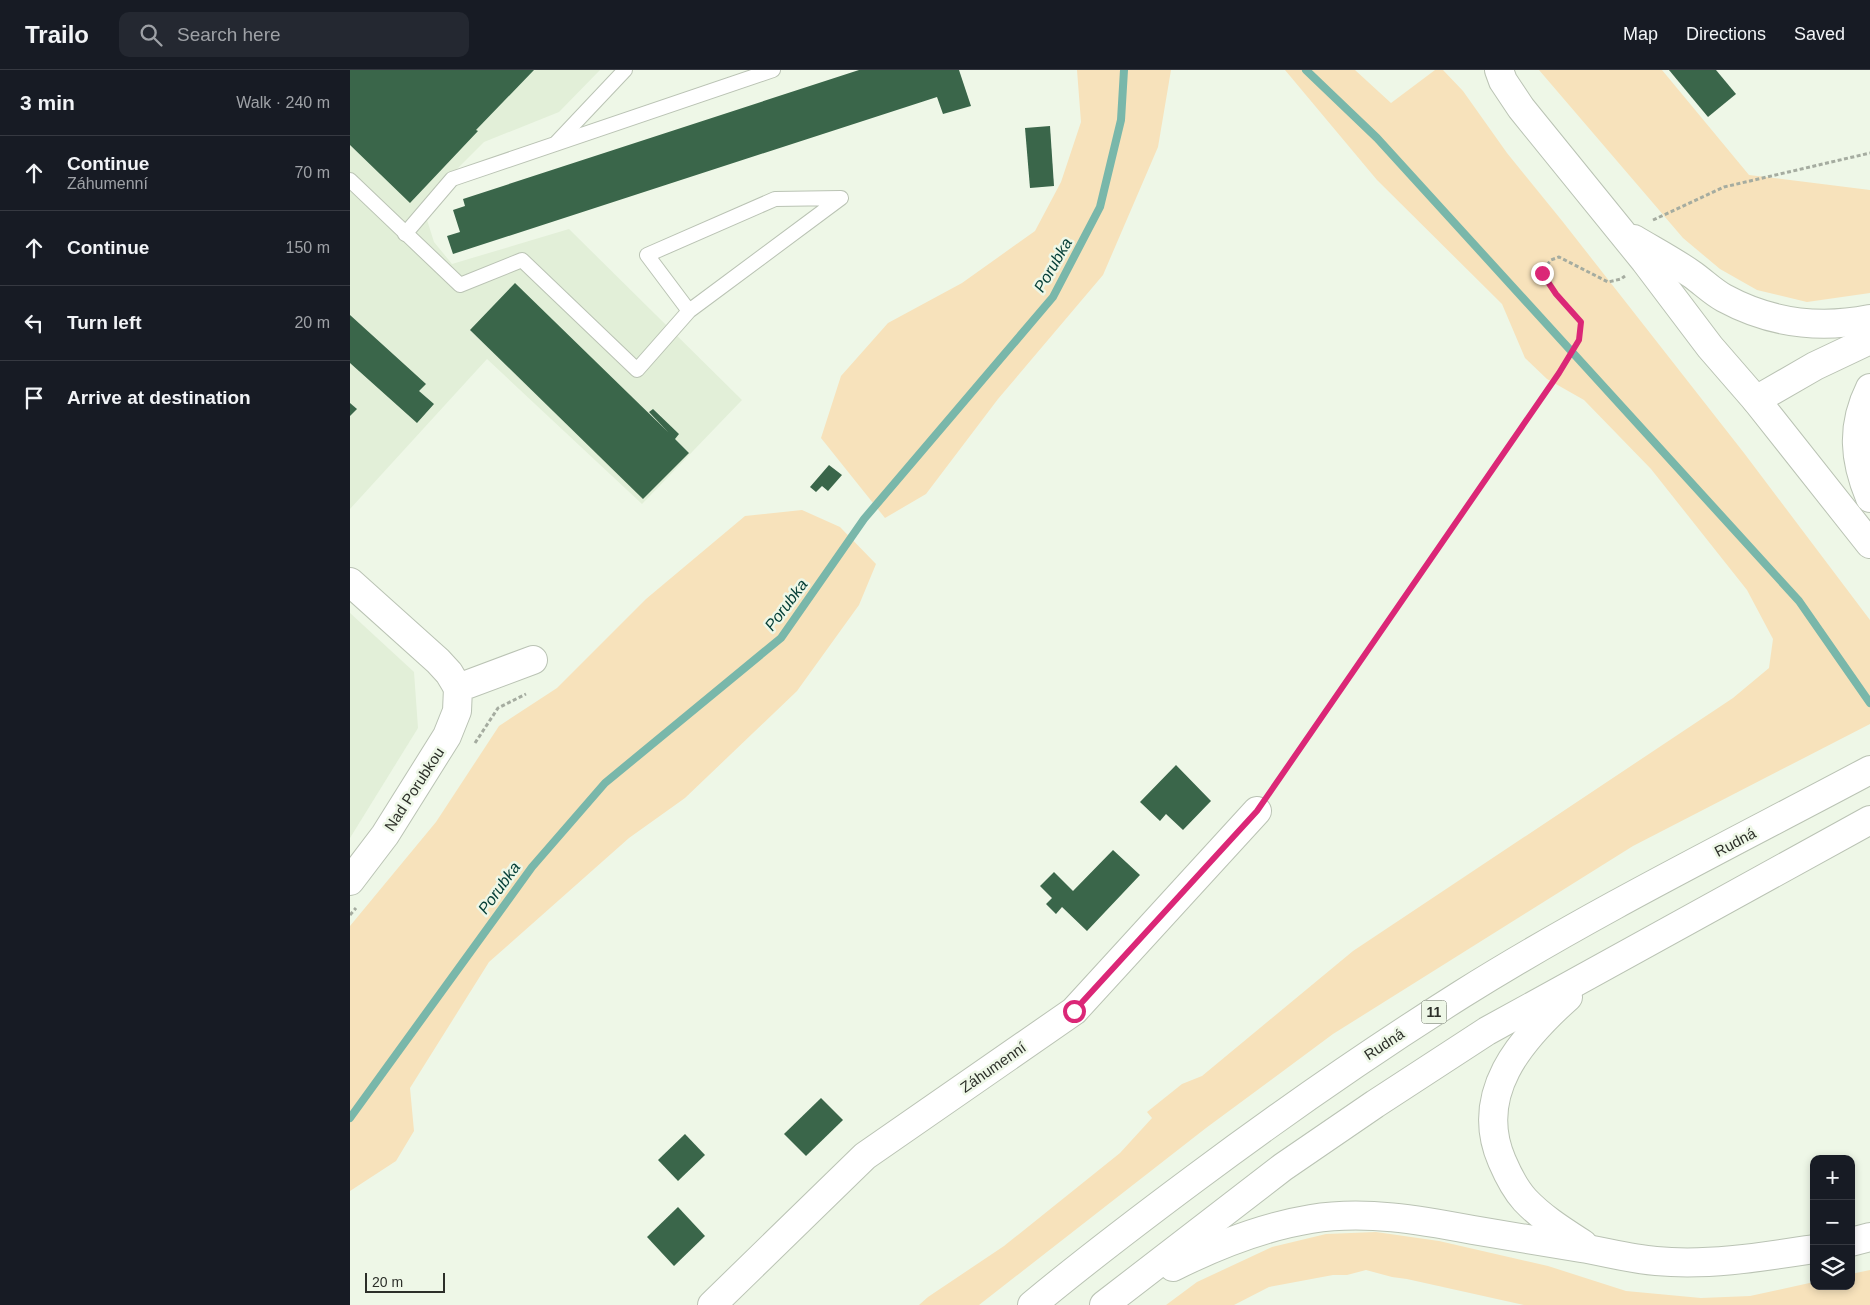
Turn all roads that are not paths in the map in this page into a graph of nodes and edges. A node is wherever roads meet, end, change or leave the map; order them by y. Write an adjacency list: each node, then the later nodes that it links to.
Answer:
1 (625, 70): 4 (lane)
2 (773, 70): 4 (lane)
3 (1499, 70): 7 (main road)
4 (556, 144): 6 (lane)
5 (350, 180): 6 (lane)
6 (405, 234): 8 (lane)
7 (1623, 234): 9 (main road); 12 (main road)
8 (689, 311): 8 (lane)
9 (1870, 319)
10 (1870, 340): 12 (main road)
11 (1870, 388): 13 (main road)
12 (1756, 400): 14 (main road)
13 (1870, 498)
14 (1870, 544)
15 (350, 582): 17 (main road)
16 (532, 660): 17 (main road)
17 (458, 688): 21 (main road, Nad Porubkou)
18 (1870, 770): 29 (main road, Rudná / 11)
19 (1257, 811): 28 (main road, Záhumenní)
20 (1870, 820): 22 (main road)
21 (350, 881)
22 (1602, 966): 25 (main road); 27 (main road)
23 (1870, 1237): 24 (main road)
24 (1855, 1241)
25 (1592, 1250): 26 (main road); 27 (main road)
26 (1810, 1250)
27 (1108, 1302)
28 (712, 1305)
29 (1032, 1305)

